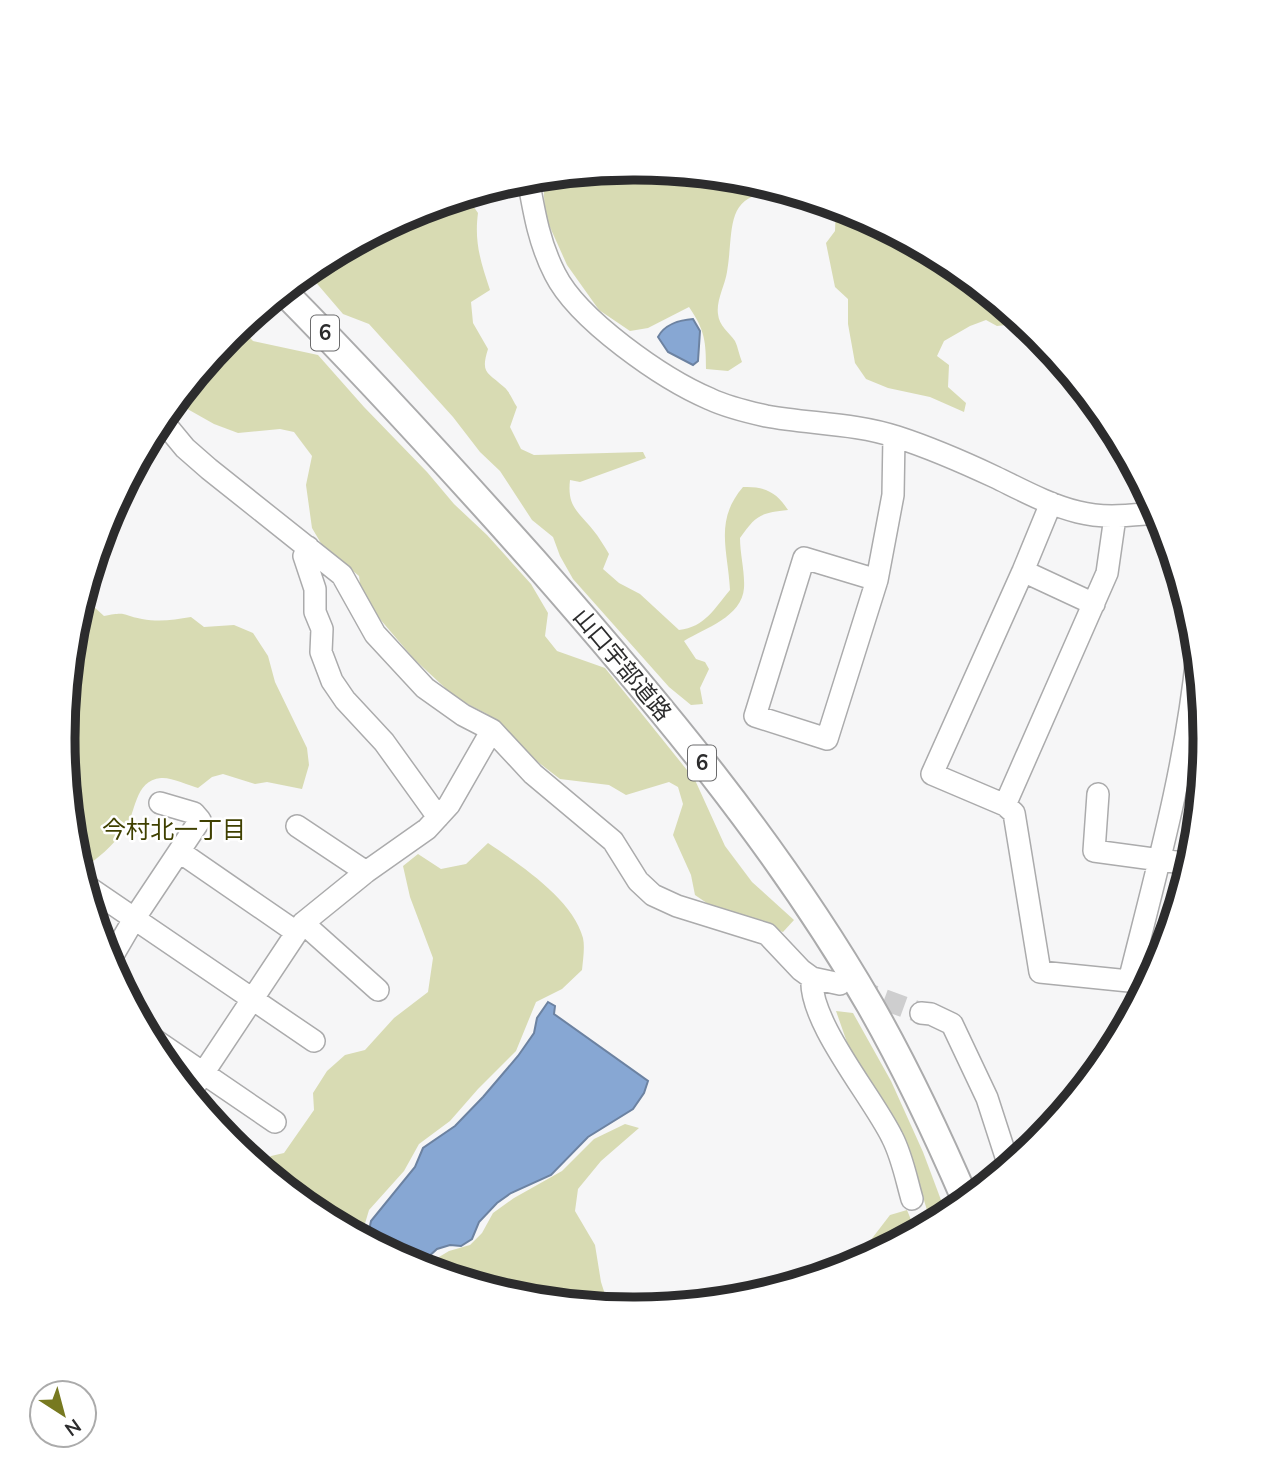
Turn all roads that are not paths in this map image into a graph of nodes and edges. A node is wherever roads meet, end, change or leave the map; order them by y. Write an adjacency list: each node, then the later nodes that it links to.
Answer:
1 (530, 189): 6 (street)
2 (298, 292): 4 (main road, 山口宇部道路 / 6)
3 (291, 298): 4 (main road, 山口宇部道路 / 6)
4 (366, 375): 40 (main road, 山口宇部道路 / 6)
5 (169, 428): 10 (street)
6 (894, 436): 7 (street); 12 (street)
7 (1051, 503): 9 (street); 11 (street)
8 (1145, 514): 9 (street)
9 (1115, 517): 13 (street)
10 (308, 547): 15 (street); 19 (street)
11 (1023, 571): 13 (street); 18 (street)
12 (877, 580): 12 (street)
13 (1094, 604): 18 (street)
14 (1192, 706): 22 (street)
15 (492, 730): 19 (street); 29 (street)
16 (1098, 794): 22 (street)
17 (160, 803): 21 (street)
18 (1005, 805): 22 (street)
19 (438, 817): 24 (street)
20 (297, 826): 24 (street)
21 (180, 852): 26 (street); 27 (street)
22 (1159, 860): 23 (street)
23 (1179, 863)
24 (366, 872): 27 (street)
25 (97, 894): 26 (street)
26 (134, 919): 28 (street); 32 (street)
27 (300, 928): 31 (street); 32 (street)
28 (117, 949)
29 (812, 978): 30 (street); 41 (street)
30 (840, 984)
31 (378, 990)
32 (253, 1001): 34 (street); 36 (street)
33 (922, 1013): 39 (street)
34 (314, 1041)
35 (170, 1050): 36 (street)
36 (204, 1073): 37 (street); 38 (street)
37 (196, 1085)
38 (275, 1122)
39 (1006, 1156)
40 (962, 1191)
41 (912, 1199)

